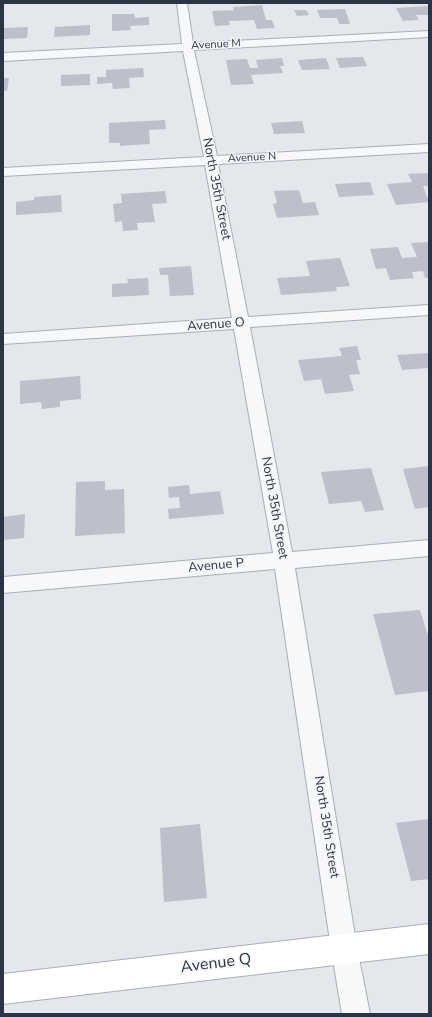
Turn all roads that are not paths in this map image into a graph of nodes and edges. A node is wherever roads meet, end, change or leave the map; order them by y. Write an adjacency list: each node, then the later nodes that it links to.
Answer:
1 (182, 3): 3 (street, North 35th Street)
2 (429, 34): 3 (street, Avenue M)
3 (188, 47): 4 (street, Avenue M); 6 (street, North 35th Street)
4 (3, 57)
5 (429, 148): 6 (street, Avenue N)
6 (211, 160): 7 (street, Avenue N); 9 (street, North 35th Street)
7 (3, 172)
8 (429, 310): 9 (street, Avenue O)
9 (240, 324): 10 (street, Avenue O); 12 (street, North 35th Street)
10 (3, 339)
11 (429, 548): 12 (street, Avenue P)
12 (284, 560): 13 (street, Avenue P); 15 (street, North 35th Street)
13 (3, 585)
14 (429, 939): 15 (street, Avenue Q)
15 (344, 948): 16 (street, Avenue Q); 17 (street, North 35th Street)
16 (3, 989)
17 (356, 1014)

